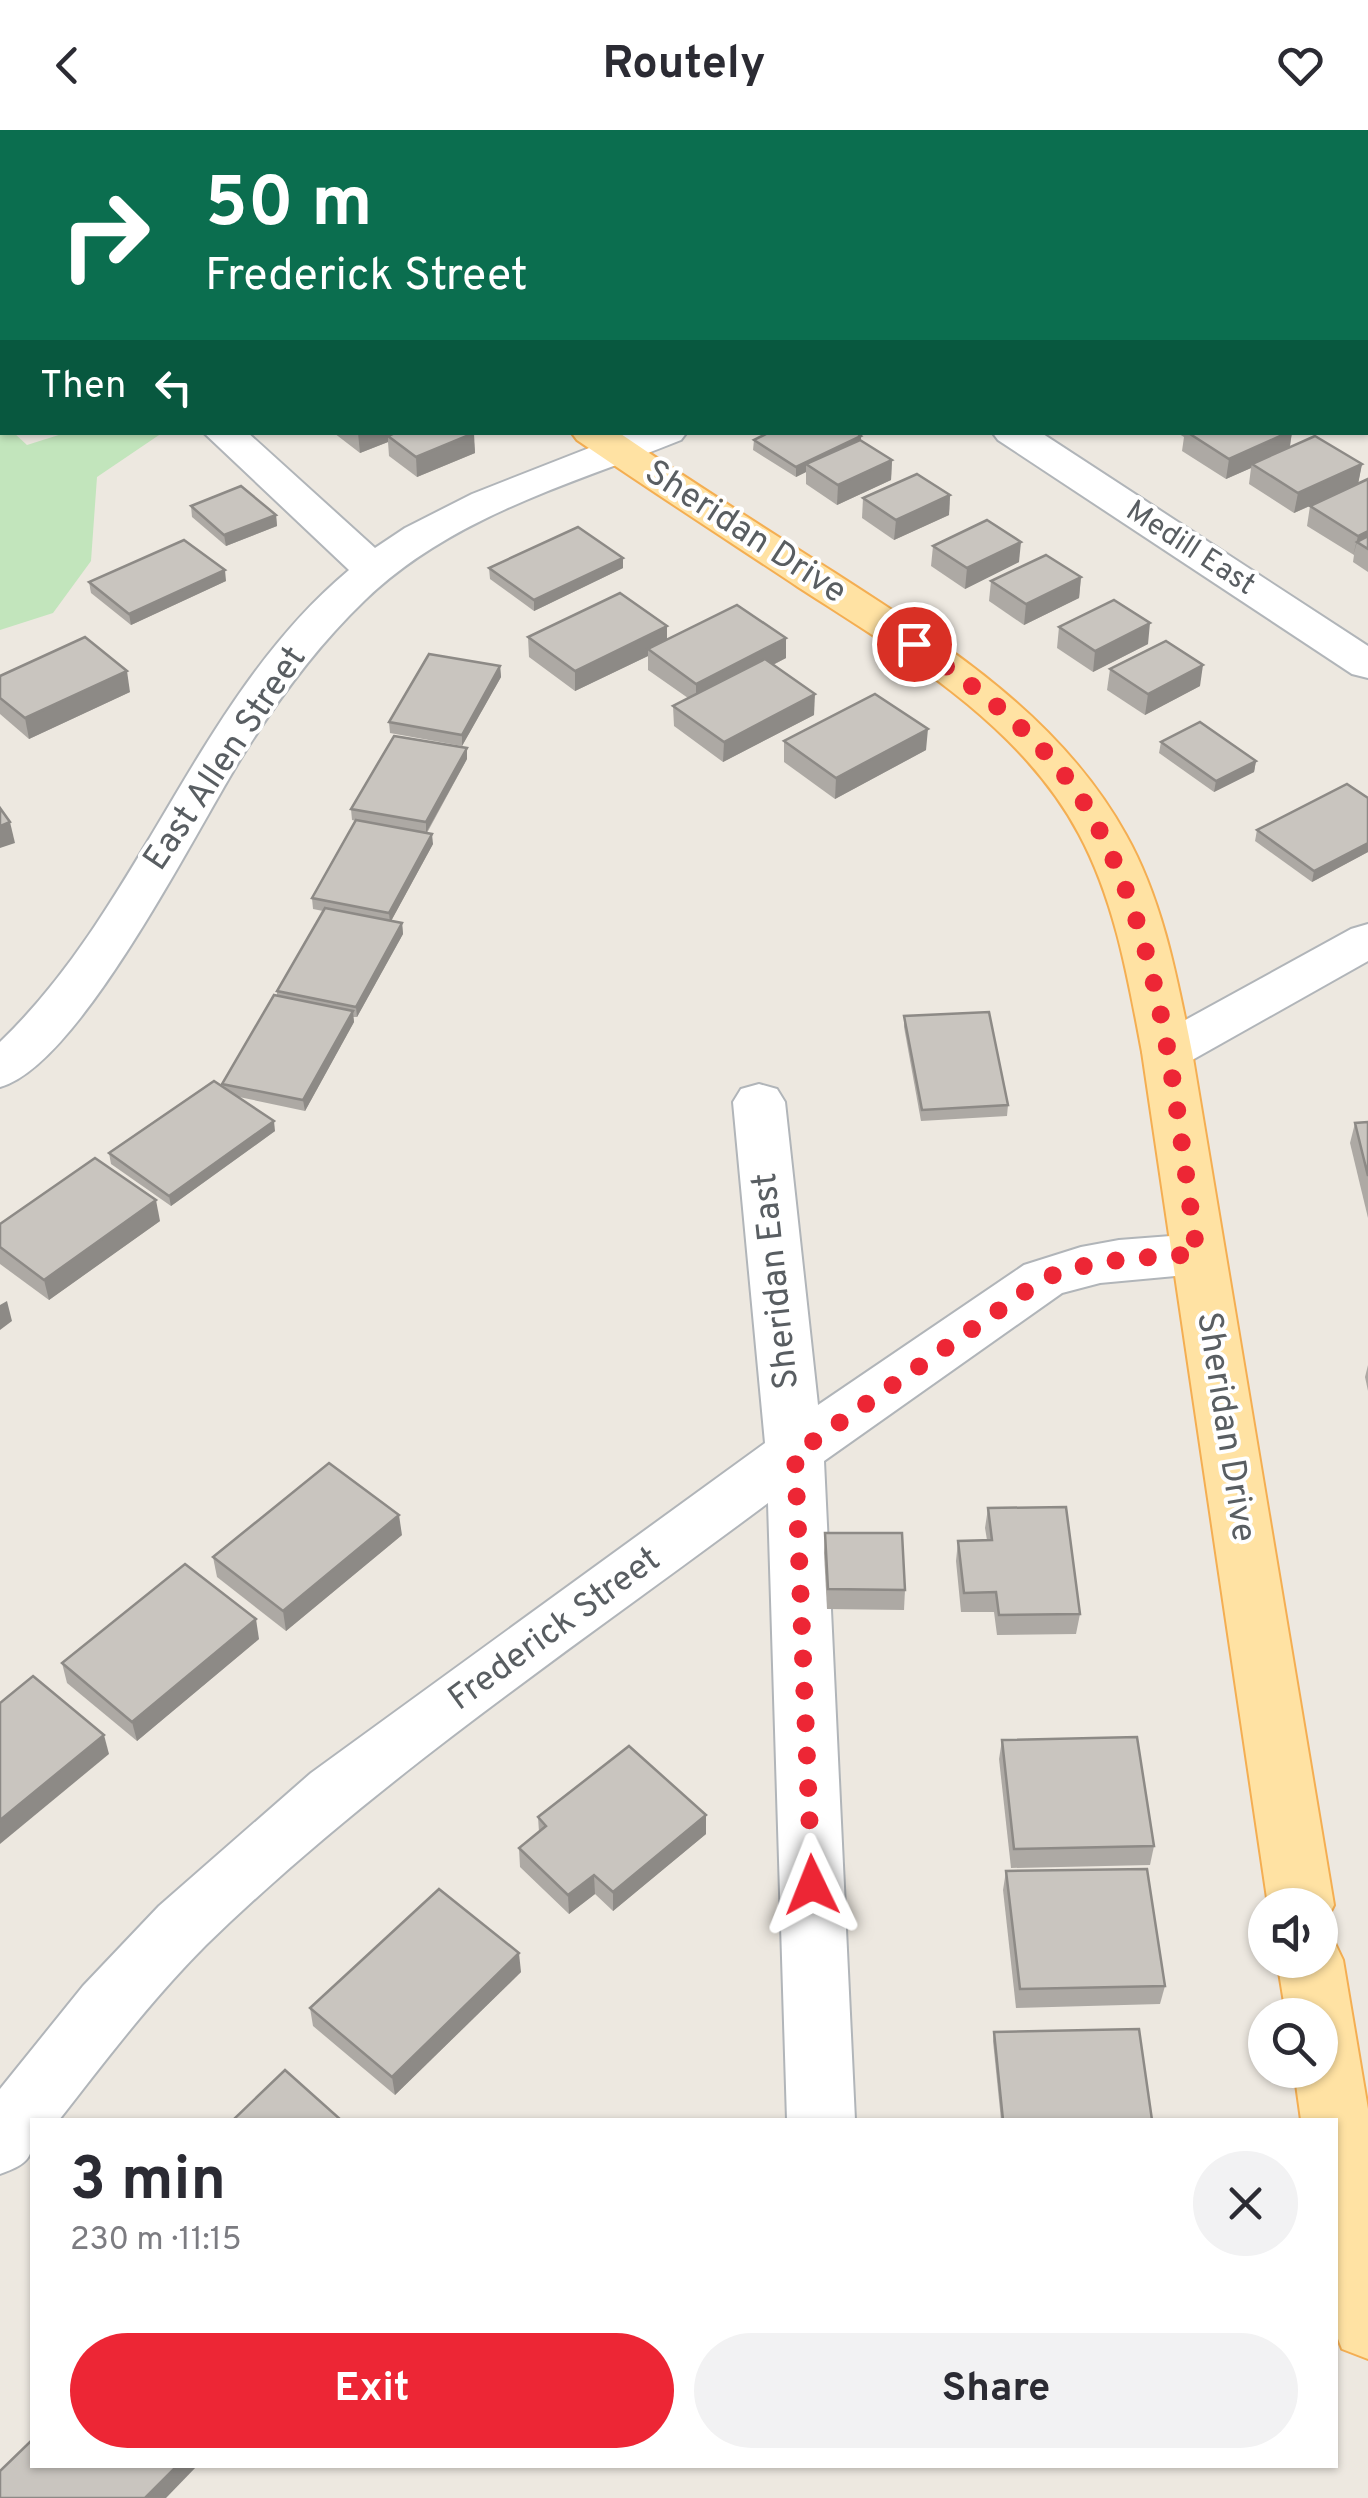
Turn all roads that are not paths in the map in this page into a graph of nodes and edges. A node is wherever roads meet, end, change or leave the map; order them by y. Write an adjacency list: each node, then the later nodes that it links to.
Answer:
1 (227, 435): 5 (street)
2 (648, 435): 4 (street, East Allen Street)
3 (1017, 435): 6 (street, Medill East)
4 (605, 442): 5 (street, East Allen Street); 8 (main road, Sheridan Drive)
5 (374, 570): 9 (street, East Allen Street)
6 (1368, 665)
7 (1368, 940): 8 (street)
8 (1167, 1052): 11 (main road, Sheridan Drive)
9 (0, 1070)
10 (759, 1102): 12 (street, Sheridan East)
11 (1197, 1254): 12 (street, Frederick Street); 13 (main road, Sheridan Drive)
12 (795, 1454): 15 (street, Sheridan East); 18 (street, Frederick Street)
13 (1298, 1888)
14 (1330, 2088): 16 (main road)
15 (821, 2118)
16 (1335, 2118)
17 (1338, 2136): 19 (main road)
18 (0, 2142)
19 (1368, 2324)

